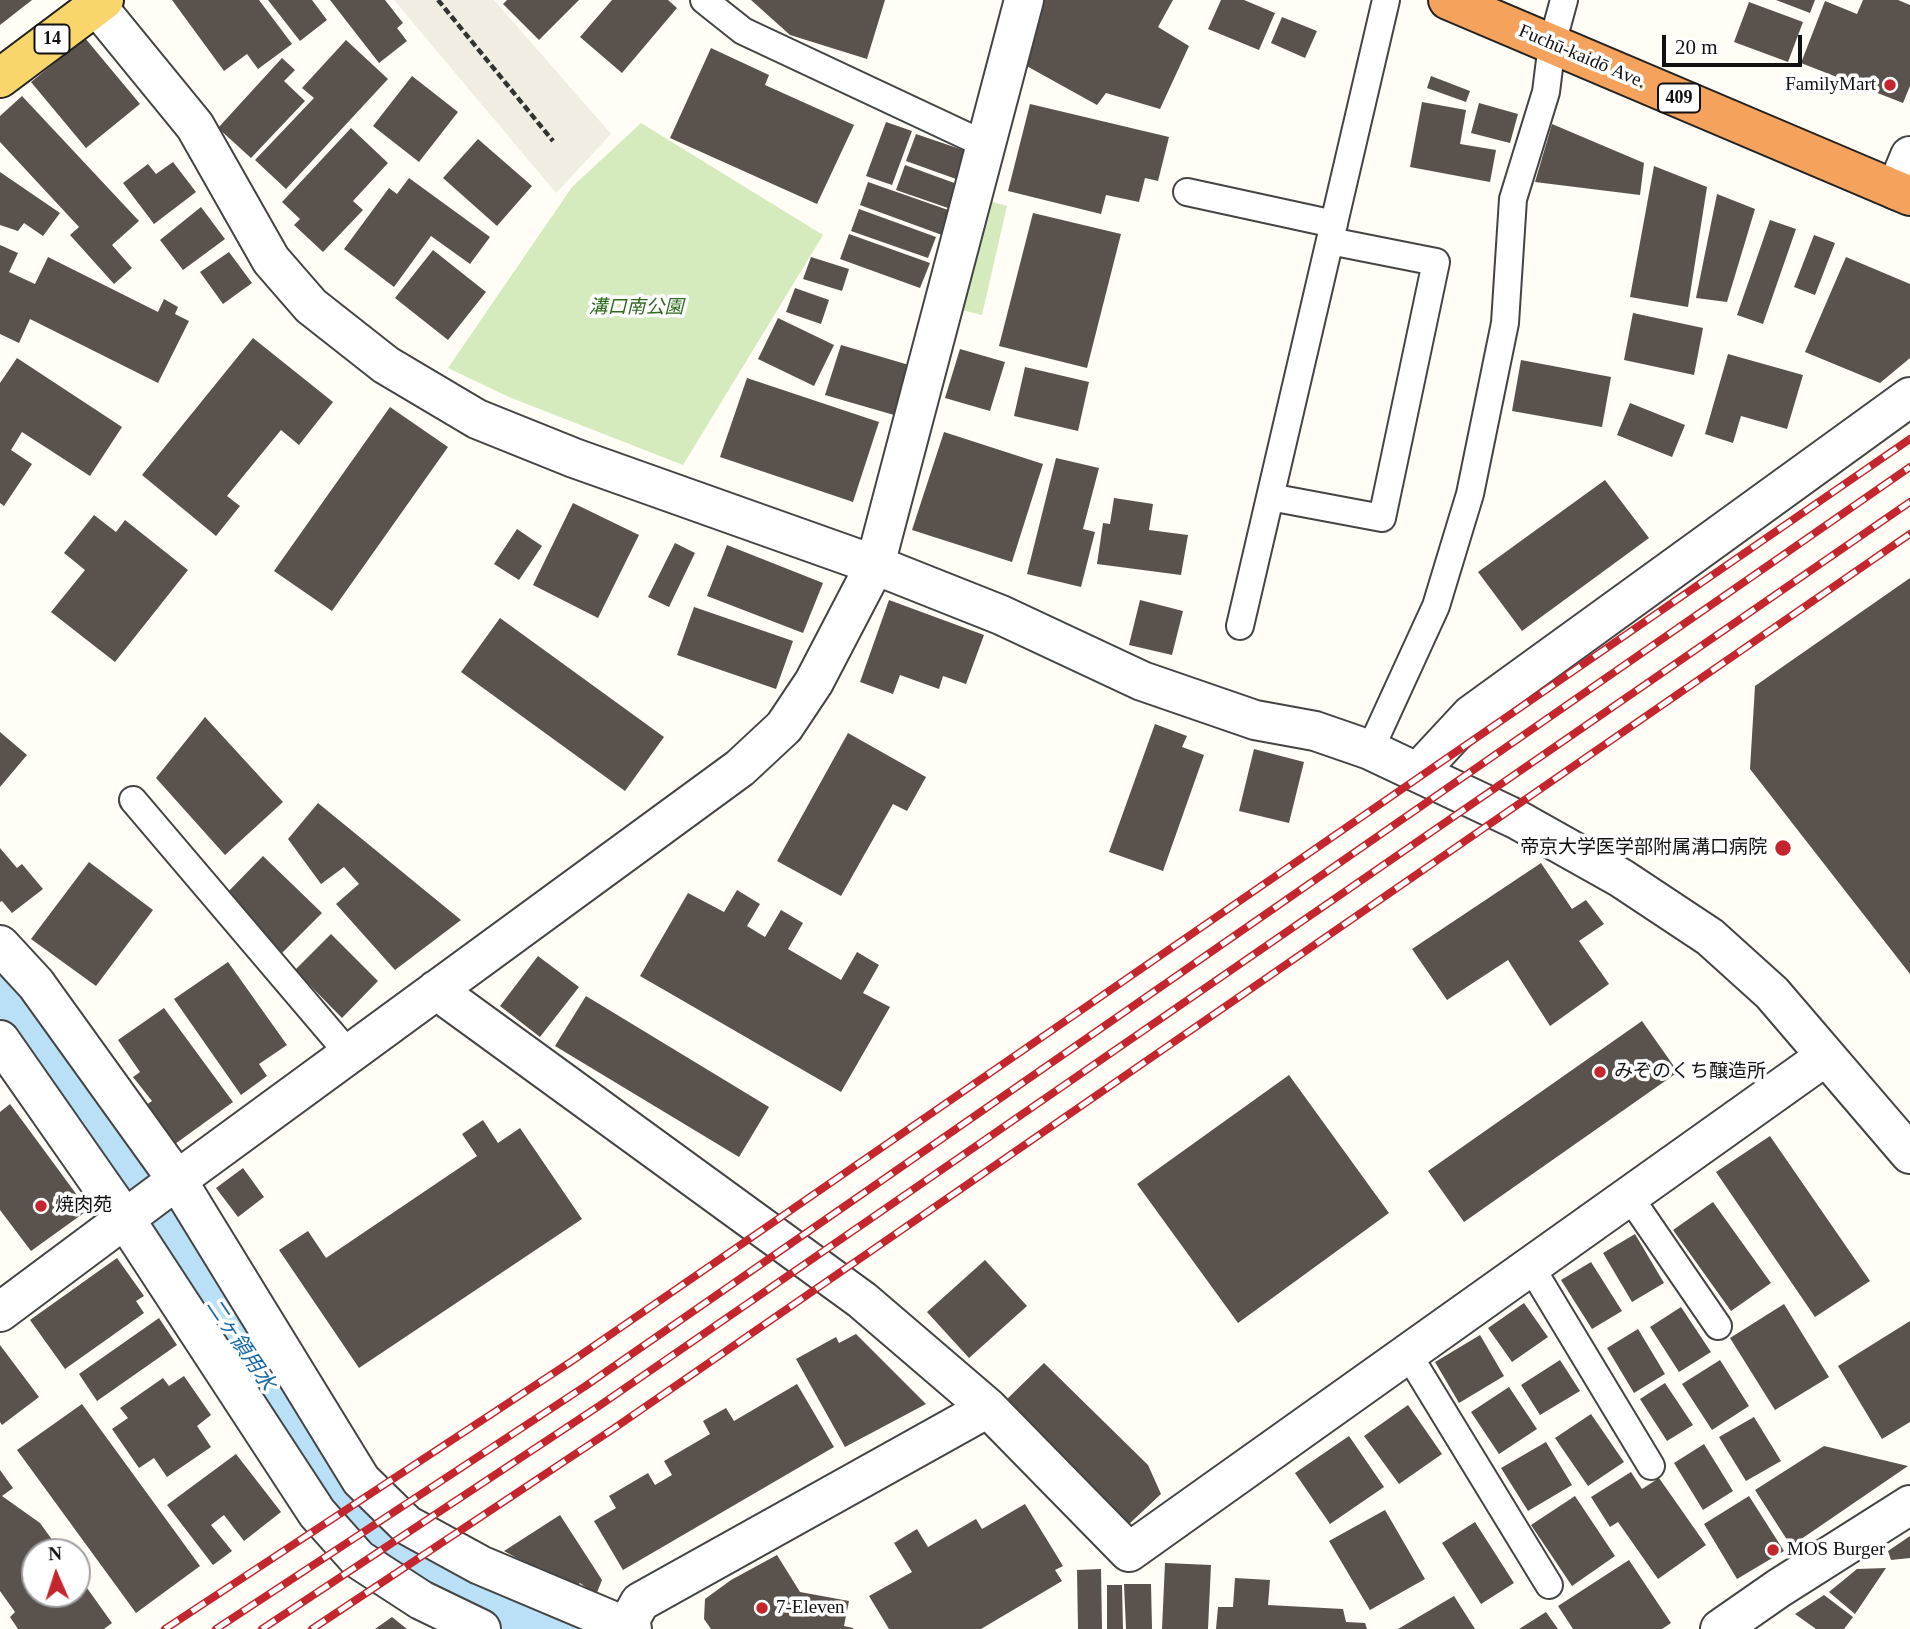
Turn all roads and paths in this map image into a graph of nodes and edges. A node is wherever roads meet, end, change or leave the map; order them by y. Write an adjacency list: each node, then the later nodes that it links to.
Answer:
1 (438, 0): 10 (path)
2 (704, 0): 11 (lane)
3 (1024, 0): 11 (street)
4 (1386, 0): 14 (lane)
5 (1448, 0): 8 (highway, Fuchū-kaidō Ave. / 409)
6 (1564, 0): 8 (lane)
7 (98, 2): 9 (main road, 14); 17 (street)
8 (1552, 44): 12 (highway, Fuchū-kaidō Ave. / 409); 19 (lane)
9 (0, 78)
10 (553, 141)
11 (986, 145): 17 (street)
12 (1905, 181)
13 (1187, 192): 14 (lane)
14 (1332, 232): 16 (lane); 16 (lane)
15 (1910, 397): 20 (street)
16 (1270, 497): 18 (lane)
17 (875, 565): 19 (street); 23 (street)
18 (1240, 626)
19 (1370, 750): 20 (street)
20 (1418, 772): 26 (street)
21 (133, 800): 25 (lane)
22 (0, 945): 29 (street)
23 (436, 990): 25 (street); 34 (street)
24 (0, 1040): 29 (street)
25 (349, 1054): 29 (street)
26 (1826, 1056): 27 (street); 28 (street)
27 (1910, 1154)
28 (1629, 1196): 30 (street); 32 (lane)
29 (151, 1199): 31 (street); 38 (street); 39 (street)
30 (1531, 1266): 33 (street); 35 (lane)
31 (0, 1312)
32 (1718, 1326)
33 (1408, 1353): 34 (street); 37 (lane)
34 (988, 1408): 38 (street)
35 (1651, 1466)
36 (1910, 1505): 40 (street)
37 (1549, 1585)
38 (628, 1628)
39 (481, 1629)
40 (1720, 1629)

